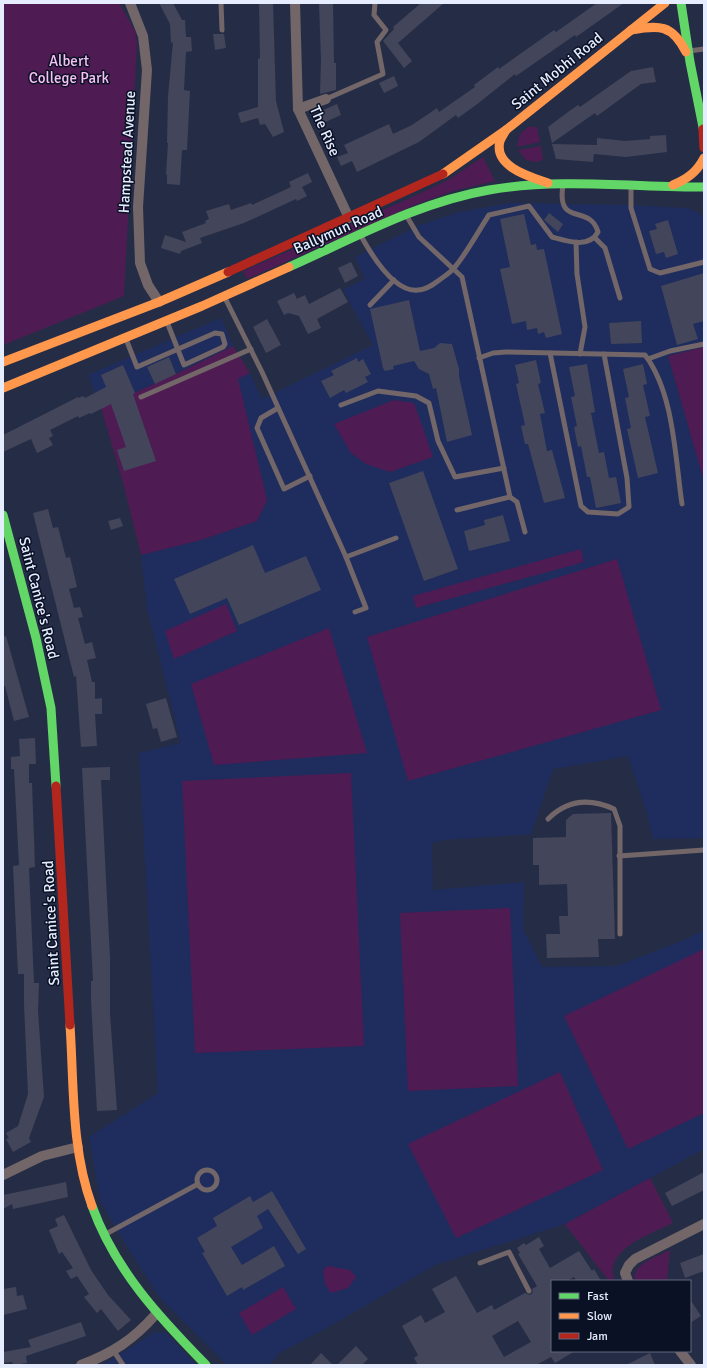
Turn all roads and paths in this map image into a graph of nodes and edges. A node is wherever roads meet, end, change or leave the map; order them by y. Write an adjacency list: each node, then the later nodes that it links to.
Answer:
1 (130, 3): 34 (street, Hampstead Avenue)
2 (221, 3): 7 (lane)
3 (294, 3): 13 (street, The Rise)
4 (375, 3): 12 (lane)
5 (665, 3): 8 (main road, Saint Mobhi Road)
6 (681, 3): 10 (main road)
7 (222, 30)
8 (631, 30): 11 (main road); 15 (main road, Saint Mobhi Road)
9 (704, 49): 10 (lane)
10 (689, 51): 11 (main road)
11 (690, 62): 14 (main road)
12 (326, 99): 13 (street)
13 (298, 109): 24 (street, The Rise)
14 (703, 128): 16 (main road)
15 (506, 130): 18 (main road, Saint Mobhi Road); 19 (main road)
16 (704, 148)
17 (704, 158): 21 (main road)
18 (467, 160): 24 (main road, Ballymun Road)
19 (559, 185): 20 (main road, Ballymun Road); 23 (main road, Ballymun Road); 26 (lane)
20 (631, 186): 21 (main road, Ballymun Road); 28 (lane)
21 (667, 187): 22 (main road, Ballymun Road)
22 (704, 187)
23 (406, 215): 25 (main road, Ballymun Road); 29 (lane)
24 (349, 218): 34 (main road, Ballymun Road)
25 (360, 235): 30 (lane); 31 (main road, Ballymun Road)
26 (595, 238): 27 (lane); 32 (lane)
27 (576, 242): 29 (lane); 40 (lane)
28 (704, 262)
29 (454, 268): 30 (lane); 42 (lane)
30 (394, 280): 33 (lane)
31 (224, 296): 34 (main road, Ballymun Road); 37 (lane)
32 (620, 298)
33 (370, 305)
34 (163, 311): 35 (main road, Ballymun Road); 38 (lane); 44 (main road, Ballymun Road)
35 (125, 338): 38 (lane); 45 (main road, Ballymun Road)
36 (704, 344): 43 (lane)
37 (251, 349): 46 (lane); 48 (lane)
38 (177, 350): 38 (lane)
39 (550, 353): 40 (lane); 41 (lane); 42 (lane)
40 (580, 354): 41 (lane)
41 (604, 354): 43 (lane)
42 (479, 358): 49 (lane)
43 (648, 359): 52 (lane)
44 (3, 362)
45 (3, 388)
46 (141, 397)
47 (341, 405): 49 (lane)
48 (278, 408): 50 (lane); 50 (lane)
49 (504, 468): 51 (lane)
50 (310, 476): 57 (lane)
51 (510, 497): 53 (lane); 55 (lane)
52 (682, 504)
53 (457, 510)
54 (3, 515): 63 (main road, Saint Canice's Road)
55 (525, 532)
56 (396, 538): 57 (lane)
57 (346, 556): 58 (lane)
58 (355, 612)
59 (548, 819): 61 (lane)
60 (704, 850): 61 (lane)
61 (619, 856): 62 (lane)
62 (620, 934)
63 (78, 1147): 64 (street); 67 (main road, Saint Canice's Road)
64 (3, 1175)
65 (198, 1184): 65 (lane); 67 (lane)
66 (704, 1224): 69 (street)
67 (103, 1235): 71 (main road, Saint Canice's Road)
68 (480, 1263): 70 (lane)
69 (628, 1280)
70 (529, 1291)
71 (156, 1314): 72 (street); 76 (main road, Saint Canice's Road)
72 (113, 1350): 74 (street); 75 (lane)
73 (681, 1352): 77 (street)
74 (80, 1365)
75 (123, 1365)
76 (206, 1365)
77 (691, 1365)

